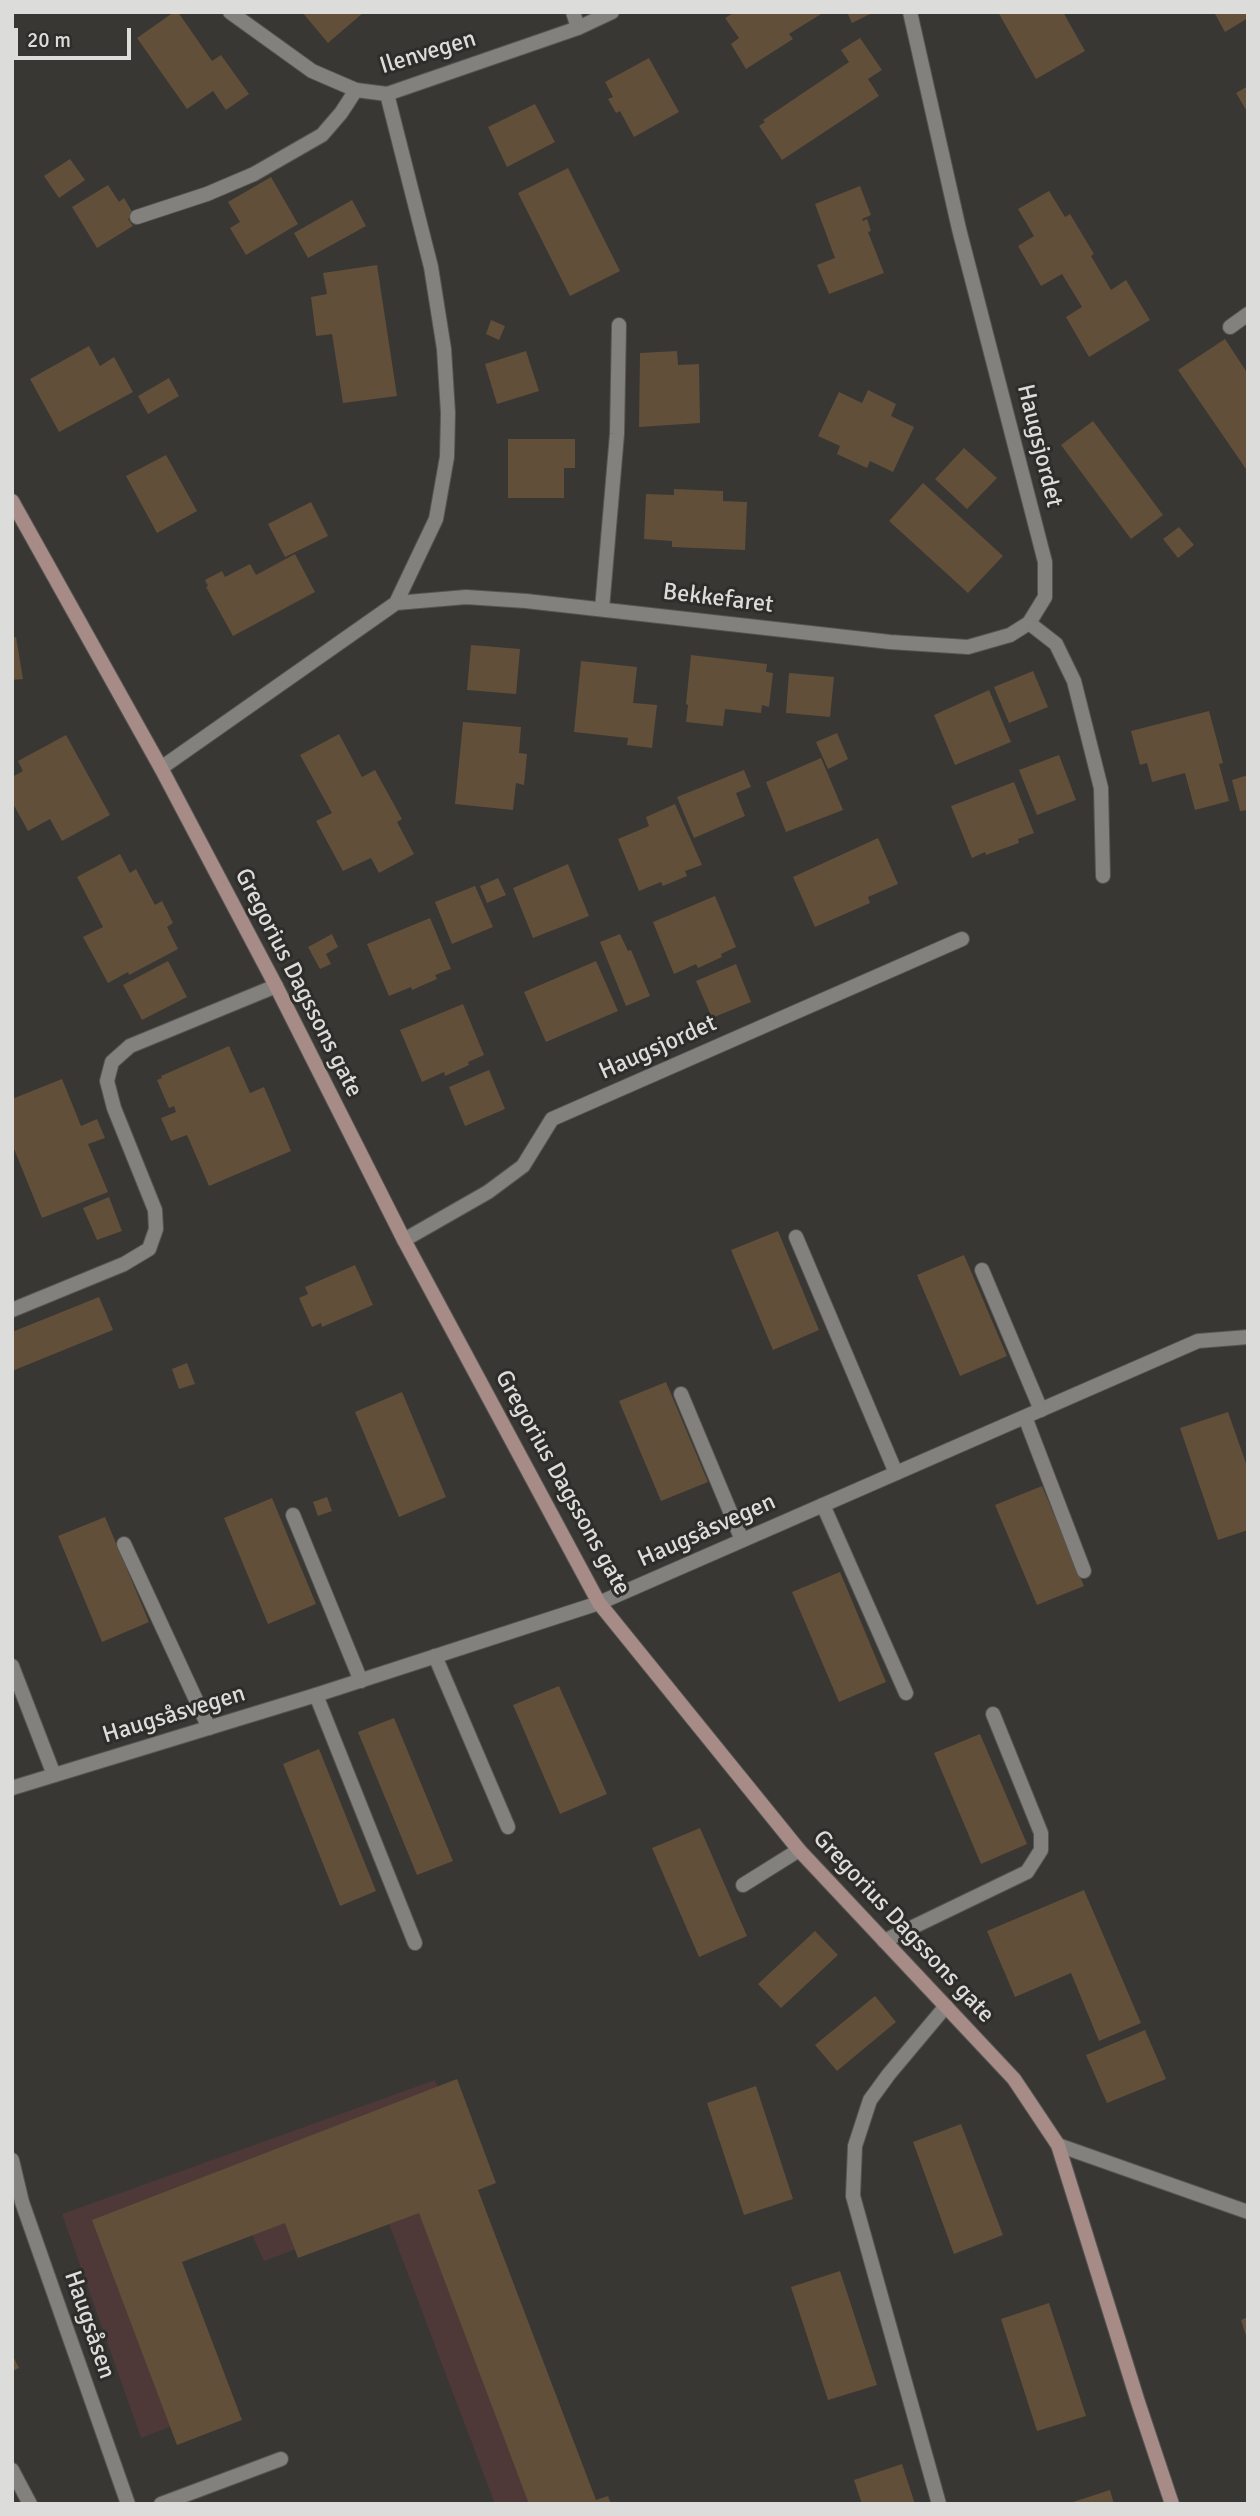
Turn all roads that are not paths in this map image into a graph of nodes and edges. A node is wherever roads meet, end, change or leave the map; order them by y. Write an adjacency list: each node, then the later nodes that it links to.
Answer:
1 (230, 12): 5 (street, Ilenvegen)
2 (573, 12): 6 (street)
3 (612, 12): 6 (street, Ilenvegen)
4 (910, 12): 16 (street, Haugsjordet)
5 (243, 17): 7 (street, Ilenvegen)
6 (578, 28): 8 (street, Ilenvegen)
7 (356, 90): 8 (street, Ilenvegen); 9 (street)
8 (387, 94): 14 (street)
9 (137, 217)
10 (1248, 314): 12 (street)
11 (619, 325): 15 (street)
12 (1230, 327)
13 (12, 501): 17 (street, Gregorius Dagssons gate)
14 (396, 603): 15 (street, Bekkefaret); 17 (street)
15 (602, 609): 16 (street, Bekkefaret)
16 (1029, 623): 18 (street)
17 (161, 768): 20 (street, Gregorius Dagssons gate)
18 (1104, 876)
19 (962, 939): 22 (street, Haugsjordet)
20 (276, 986): 22 (street, Gregorius Dagssons gate); 24 (street)
21 (796, 1237): 29 (street)
22 (404, 1240): 35 (street, Gregorius Dagssons gate)
23 (982, 1270): 27 (street)
24 (12, 1310)
25 (1248, 1337): 27 (street, Haugsåsvegen)
26 (681, 1394): 32 (street)
27 (1041, 1410): 28 (street, Haugsåsvegen)
28 (1025, 1417): 29 (street, Haugsåsvegen); 34 (street)
29 (896, 1473): 30 (street, Haugsåsvegen)
30 (824, 1505): 32 (street, Haugsåsvegen); 39 (street)
31 (293, 1515): 38 (street)
32 (742, 1540): 35 (street, Haugsåsvegen)
33 (124, 1544): 42 (street)
34 (1084, 1571)
35 (599, 1603): 36 (street, Haugsåsvegen); 46 (street, Gregorius Dagssons gate)
36 (435, 1656): 38 (street, Haugsåsvegen); 45 (street)
37 (12, 1666): 43 (street)
38 (361, 1681): 40 (street, Haugsåsvegen)
39 (906, 1693)
40 (316, 1695): 42 (street, Haugsåsvegen); 49 (street)
41 (993, 1714): 48 (street)
42 (209, 1728): 43 (street, Haugsåsvegen)
43 (54, 1775): 44 (street, Haugsåsvegen)
44 (12, 1788)
45 (508, 1827)
46 (799, 1850): 47 (street); 48 (street, Gregorius Dagssons gate)
47 (743, 1885)
48 (884, 1941): 50 (street, Gregorius Dagssons gate)
49 (415, 1943)
50 (946, 2006): 51 (street, Gregorius Dagssons gate); 59 (street)
51 (1058, 2145): 53 (street); 60 (street, Gregorius Dagssons gate)
52 (12, 2160): 57 (street, Haugsåsen)
53 (1248, 2212)
54 (281, 2459): 58 (street)
55 (12, 2470): 56 (street)
56 (30, 2504)
57 (128, 2504)
58 (161, 2504)
59 (939, 2504)
60 (1172, 2504)

